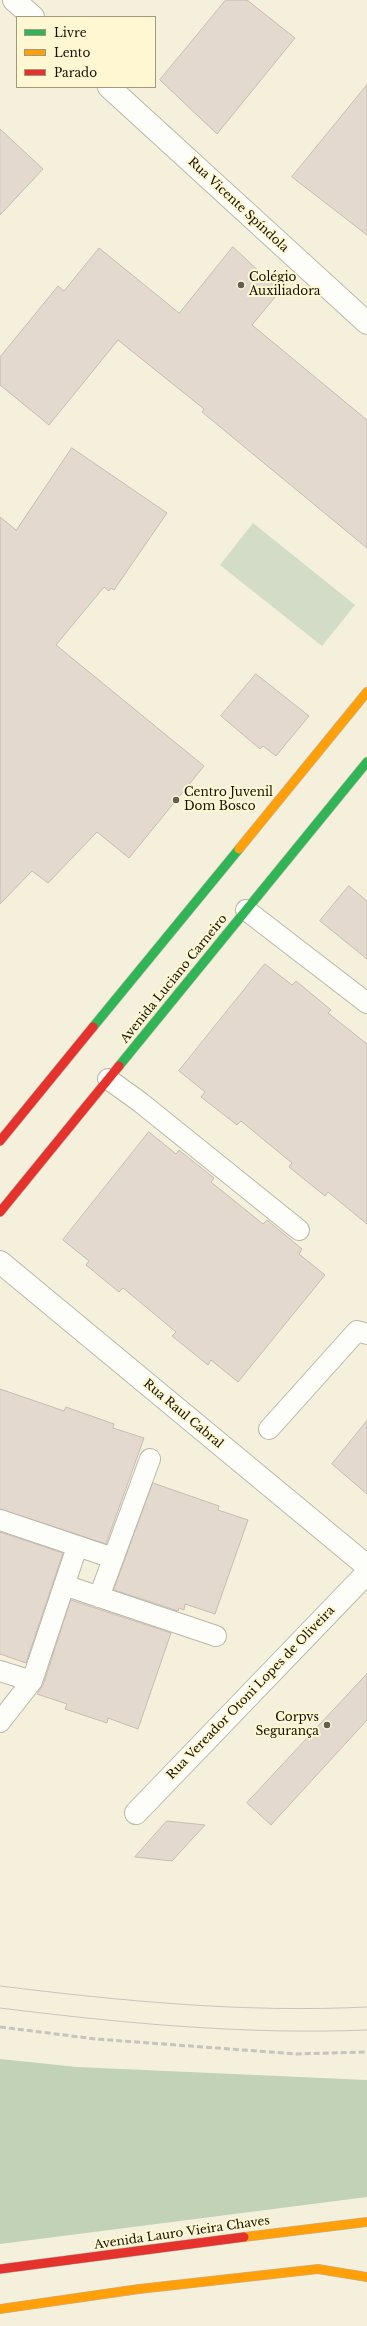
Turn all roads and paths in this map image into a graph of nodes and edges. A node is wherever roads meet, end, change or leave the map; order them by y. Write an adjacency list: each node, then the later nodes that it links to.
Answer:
1 (14, 0): 2 (street)
2 (32, 16)
3 (110, 88): 4 (street, Rua Vicente Spíndola)
4 (367, 323)
5 (367, 692): 10 (main road)
6 (367, 762): 7 (main road, Avenida Luciano Carneiro)
7 (246, 910): 8 (lane); 9 (main road, Avenida Luciano Carneiro)
8 (367, 1003)
9 (108, 1079): 11 (main road, Avenida Luciano Carneiro); 12 (lane)
10 (0, 1141)
11 (0, 1212)
12 (299, 1230)
13 (0, 1262): 20 (street, Rua Raul Cabral)
14 (367, 1334): 15 (lane)
15 (270, 1429)
16 (150, 1459): 19 (lane)
17 (0, 1520): 18 (lane)
18 (77, 1547): 19 (lane); 22 (lane)
19 (113, 1558): 23 (lane)
20 (367, 1566)
21 (367, 1573): 28 (street, Rua Vereador Otoni Lopes de Oliveira)
22 (64, 1585): 23 (lane); 26 (lane)
23 (100, 1597): 24 (lane)
24 (216, 1636)
25 (0, 1671): 26 (lane)
26 (32, 1681): 27 (lane)
27 (0, 1722)
28 (136, 1812)
29 (367, 2222): 30 (main road, Avenida Lauro Vieira Chaves)
30 (0, 2269)
31 (367, 2277): 32 (main road)
32 (0, 2309)

